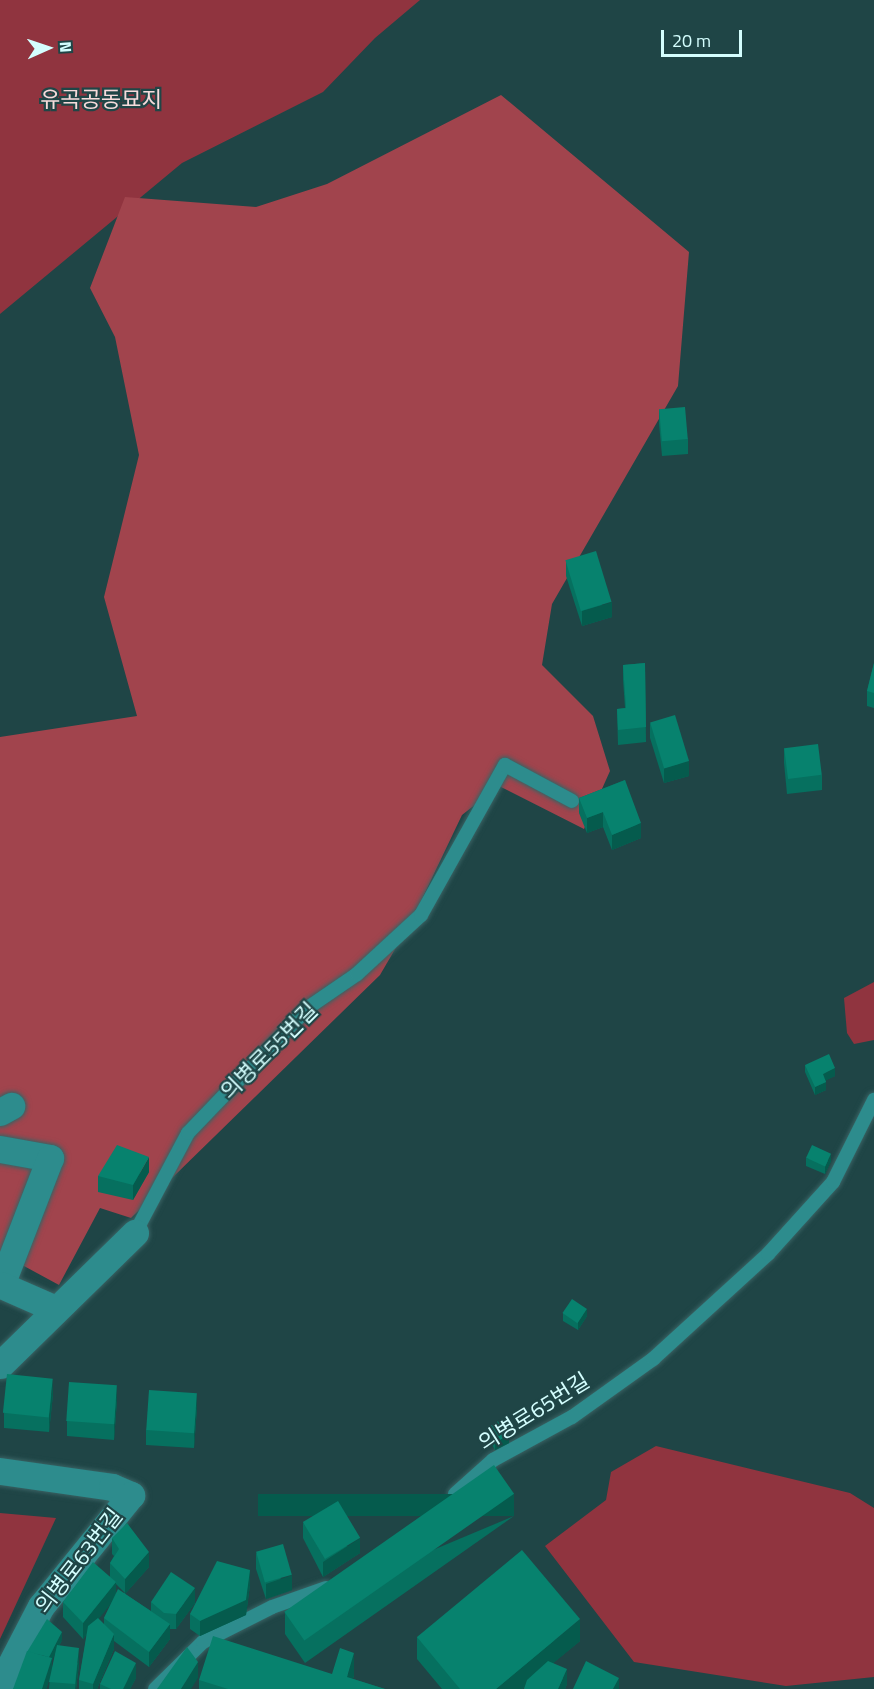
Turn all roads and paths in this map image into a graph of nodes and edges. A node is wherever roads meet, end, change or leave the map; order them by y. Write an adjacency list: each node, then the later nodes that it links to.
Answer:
1 (572, 801): 4 (lane, 의병로55번길)
2 (874, 1100): 8 (lane, 의병로65번길)
3 (0, 1149): 5 (street)
4 (135, 1233): 5 (street, 의병로55번길)
5 (56, 1309): 6 (street, 의병로55번길)
6 (0, 1365)
7 (0, 1471): 10 (street, 의병로63번길)
8 (441, 1507)
9 (336, 1585): 11 (lane)
10 (0, 1685)
11 (155, 1689)

